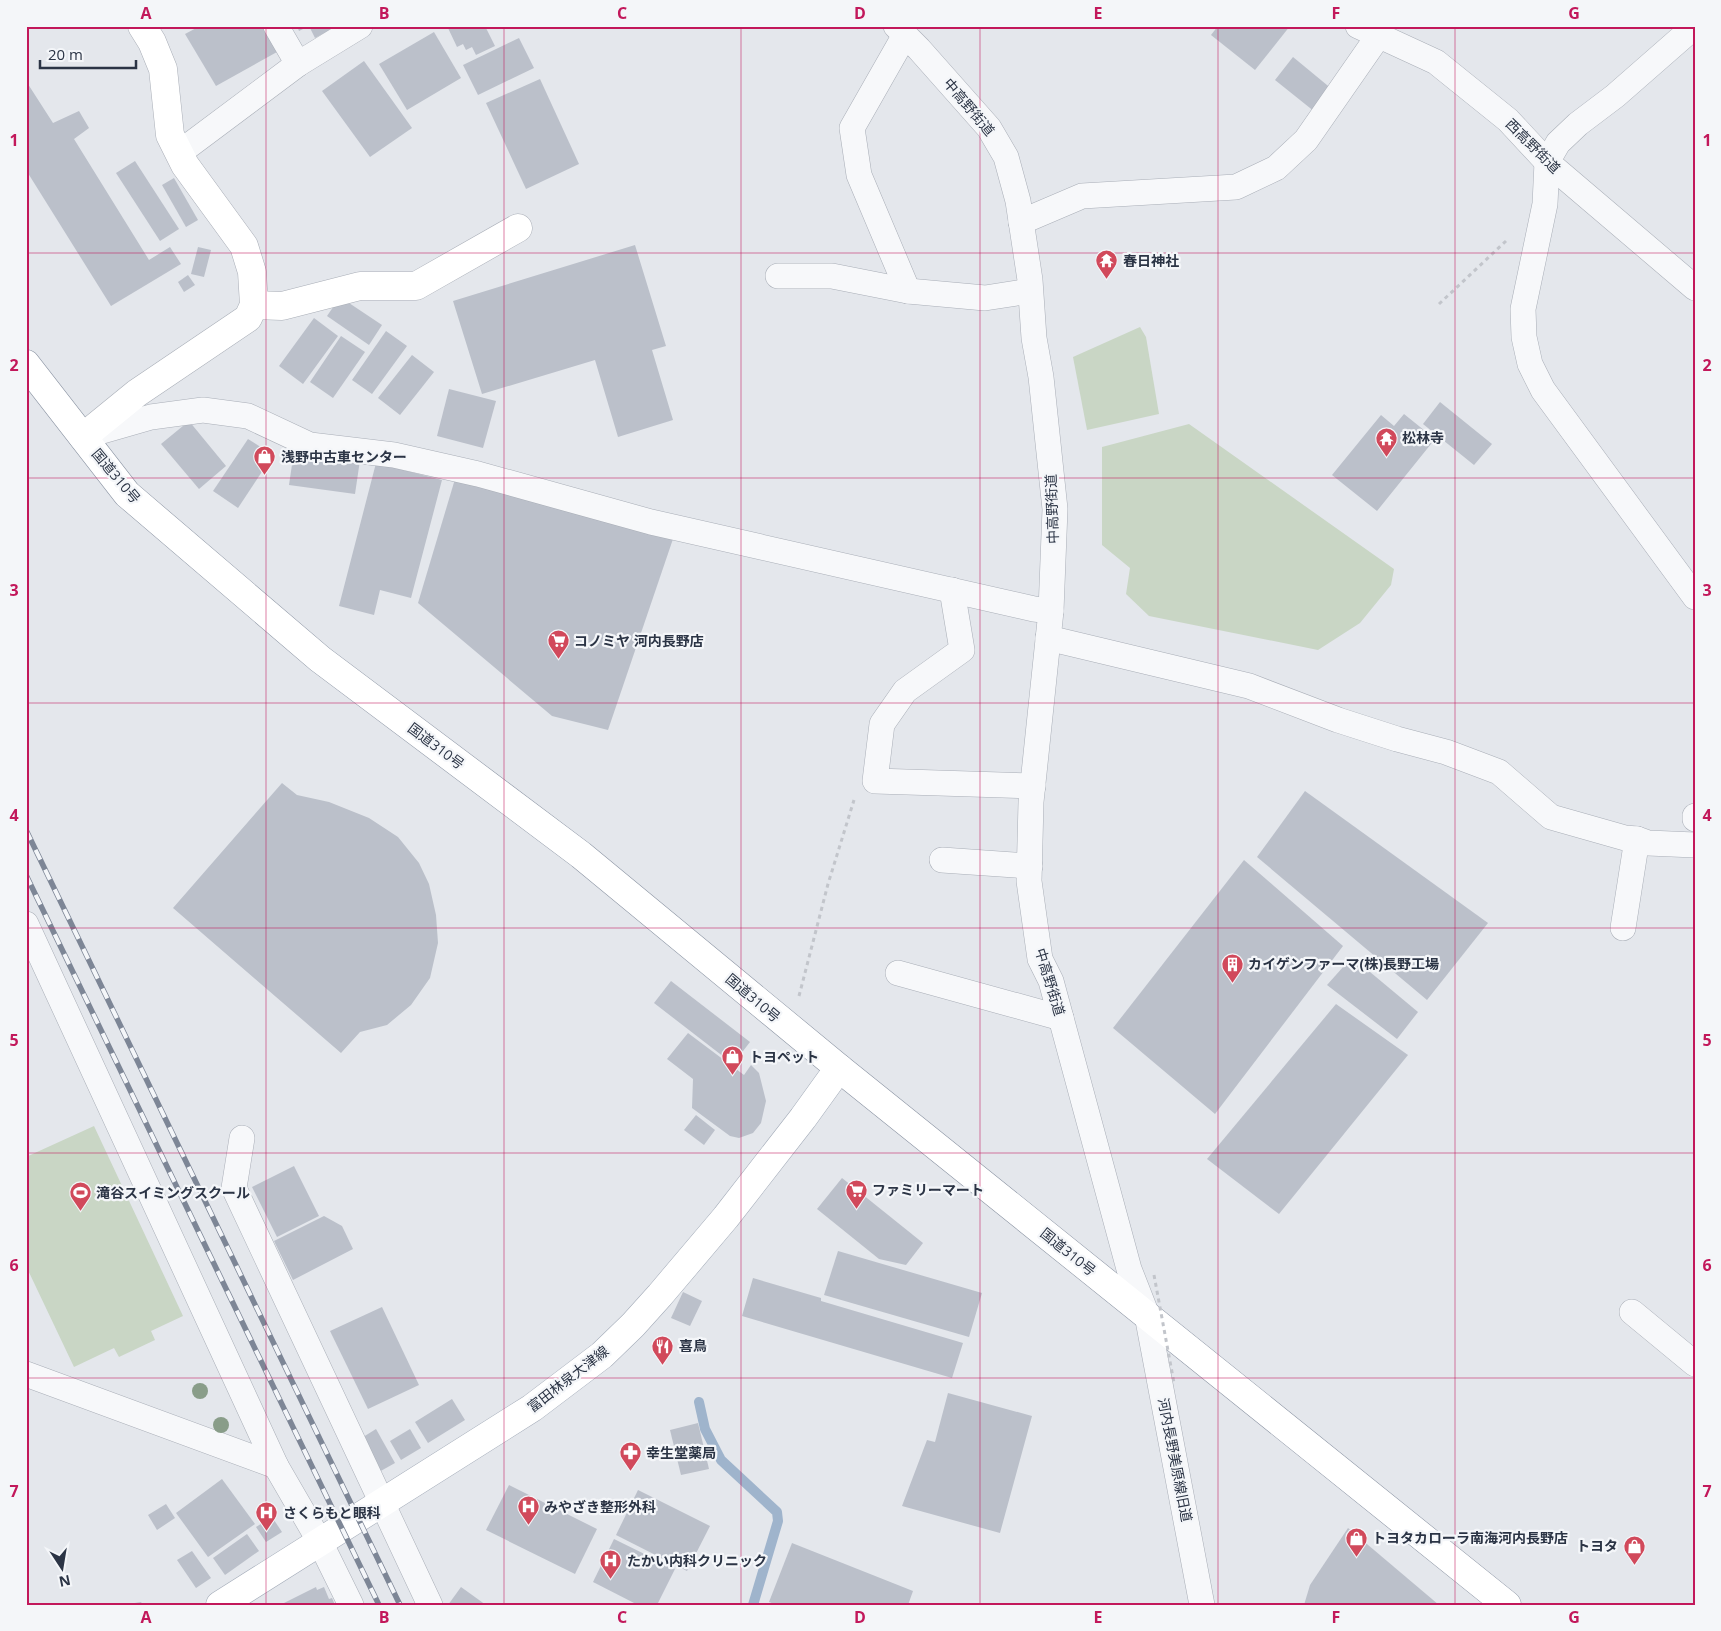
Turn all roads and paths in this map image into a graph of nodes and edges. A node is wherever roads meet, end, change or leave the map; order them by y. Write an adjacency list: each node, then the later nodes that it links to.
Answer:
1 (142, 26): 8 (main road)
2 (276, 26): 7 (street)
3 (360, 26): 7 (street)
4 (1695, 26): 9 (street)
5 (1368, 30): 9 (street, 西高野街道); 10 (street)
6 (901, 31): 10 (street, 中高野街道); 15 (street)
7 (298, 64): 8 (street)
8 (179, 152): 17 (main road)
9 (1547, 162): 14 (street, 西高野街道); 22 (street)
10 (1021, 222): 16 (street, 中高野街道)
11 (518, 228): 17 (main road)
12 (1509, 237): 18 (path)
13 (778, 276): 15 (street)
14 (1695, 288)
15 (908, 291): 16 (street)
16 (1030, 292): 23 (street, 中高野街道)
17 (254, 304): 20 (main road)
18 (1439, 304)
19 (26, 364): 20 (main road, 国道310号)
20 (83, 437): 21 (street); 35 (main road, 国道310号)
21 (952, 590): 23 (street); 25 (street)
22 (1695, 597)
23 (1051, 611): 24 (street, 中高野街道)
24 (1048, 638): 26 (street, 中高野街道); 27 (street)
25 (874, 781): 26 (street); 35 (path)
26 (1033, 786): 30 (street, 中高野街道)
27 (1637, 839): 28 (street); 32 (street)
28 (1695, 845)
29 (942, 860): 30 (street)
30 (1030, 866): 34 (street, 中高野街道)
31 (26, 924): 44 (street)
32 (1623, 928)
33 (898, 973): 34 (street)
34 (1061, 1018): 40 (street, 中高野街道)
35 (790, 1028): 36 (main road, 国道310号)
36 (839, 1068): 40 (main road, 国道310号); 45 (main road, 富田林泉大津線)
37 (242, 1138): 45 (street)
38 (1154, 1275): 43 (path, bridge)
39 (1632, 1312): 41 (street)
40 (1147, 1315): 50 (street, 河内長野美原線旧道); 51 (main road, 国道310号)
41 (1695, 1364)
42 (26, 1374): 44 (street)
43 (1174, 1383)
44 (276, 1466): 46 (street)
45 (382, 1502): 46 (main road, 富田林泉大津線); 49 (street)
46 (320, 1542): 47 (main road, 富田林泉大津線); 48 (street)
47 (220, 1605)
48 (351, 1605)
49 (430, 1605)
50 (1202, 1605)
51 (1507, 1605)

